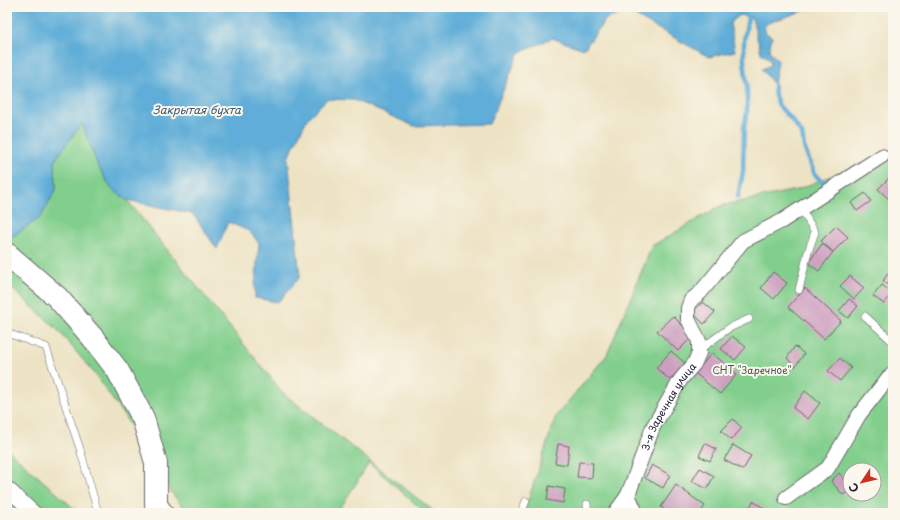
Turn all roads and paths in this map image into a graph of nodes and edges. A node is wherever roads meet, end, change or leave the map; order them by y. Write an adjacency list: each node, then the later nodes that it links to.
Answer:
1 (882, 156): 2 (street, 3-я Заречная улица)
2 (801, 209): 4 (lane); 9 (street, 3-я Заречная улица)
3 (7, 254): 16 (main road)
4 (799, 290)
5 (865, 316): 8 (lane)
6 (749, 319): 9 (lane)
7 (7, 332): 18 (lane)
8 (893, 342)
9 (700, 353): 12 (street, 3-я Заречная улица)
10 (893, 374): 13 (street)
11 (7, 488): 17 (street)
12 (628, 495): 21 (street, 3-я Заречная улица); 22 (street)
13 (786, 498)
14 (526, 500): 19 (lane)
15 (587, 504): 20 (lane)
16 (156, 510)
17 (34, 513)
18 (98, 513)
19 (521, 513)
20 (588, 513)
21 (615, 513)
22 (636, 513)

